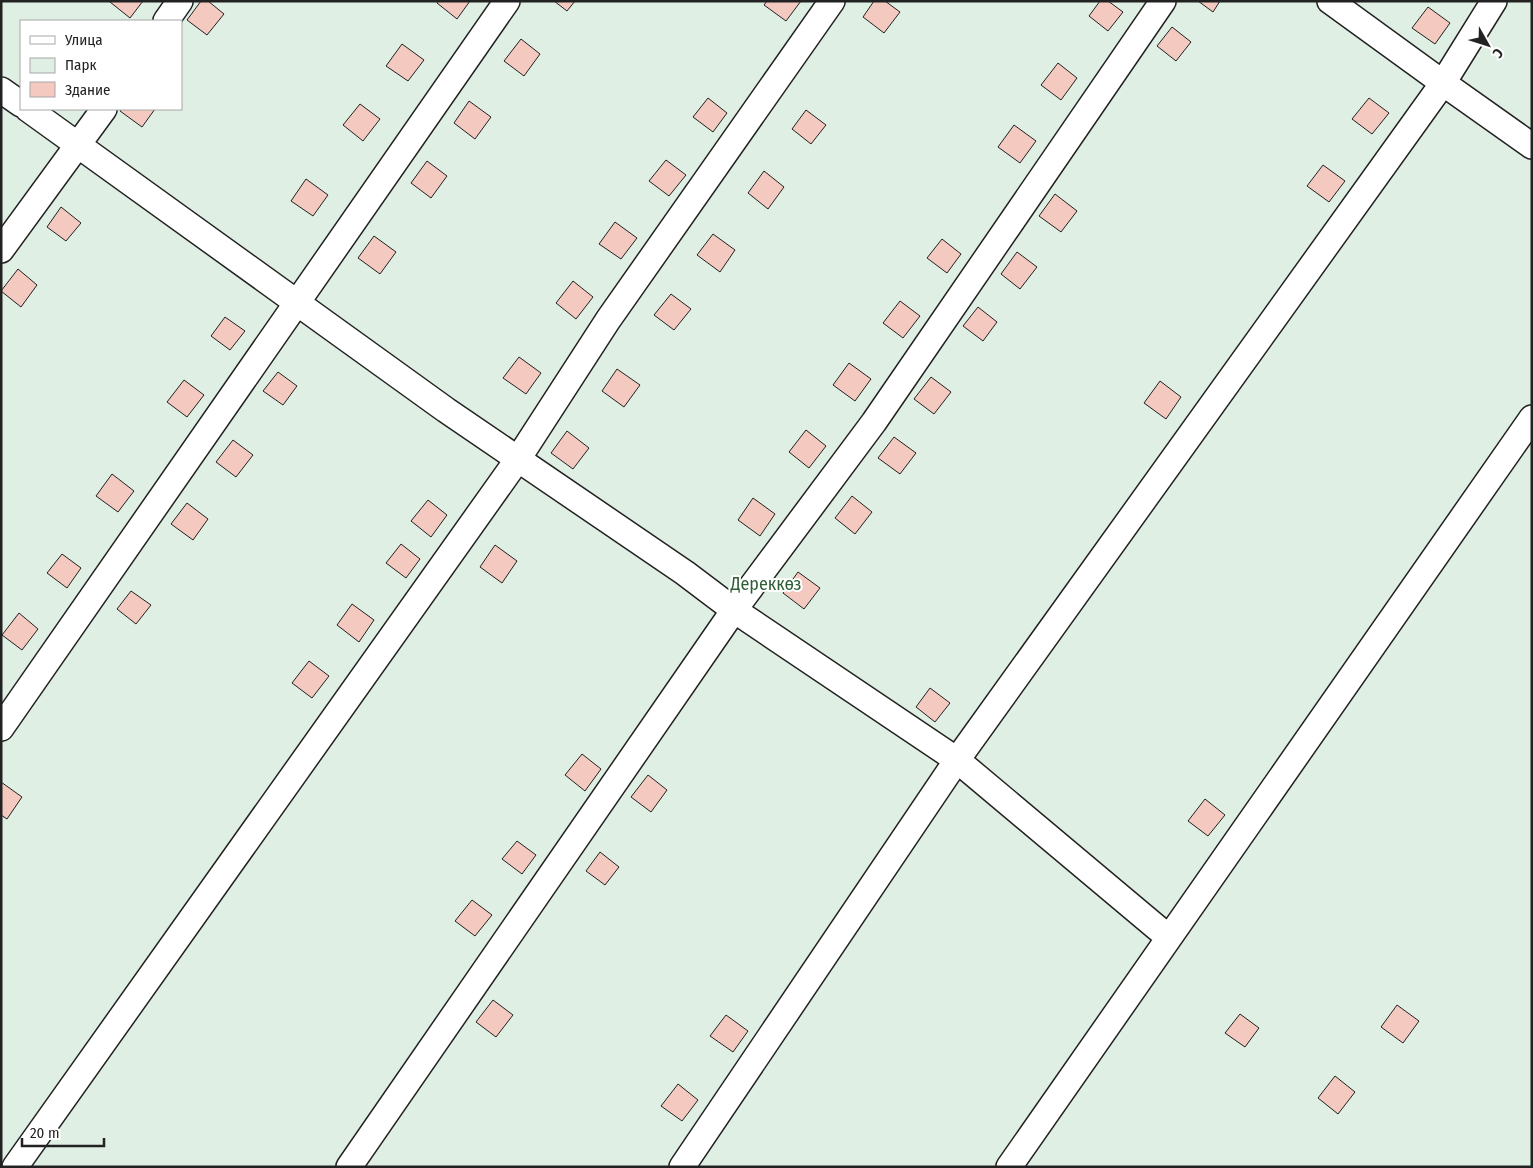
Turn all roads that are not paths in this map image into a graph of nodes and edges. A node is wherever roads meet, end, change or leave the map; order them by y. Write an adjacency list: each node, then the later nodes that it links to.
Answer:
1 (180, 1): 7 (street)
2 (507, 1): 16 (street)
3 (832, 1): 18 (street)
4 (1163, 1): 19 (street)
5 (1330, 1): 8 (street)
6 (1494, 1): 8 (street)
7 (167, 20)
8 (1443, 83): 14 (street); 21 (street)
9 (1, 90): 10 (street)
10 (20, 103)
11 (29, 110): 13 (street)
12 (103, 110): 13 (street)
13 (78, 144): 15 (street); 16 (street)
14 (1532, 146)
15 (1, 250)
16 (298, 303): 18 (street); 20 (street)
17 (1532, 418): 22 (street)
18 (518, 459): 19 (street); 23 (street)
19 (734, 610): 21 (street); 24 (street)
20 (1, 728)
21 (957, 760): 22 (street); 25 (street)
22 (1168, 937): 26 (street)
23 (15, 1167)
24 (349, 1167)
25 (682, 1167)
26 (1009, 1167)

